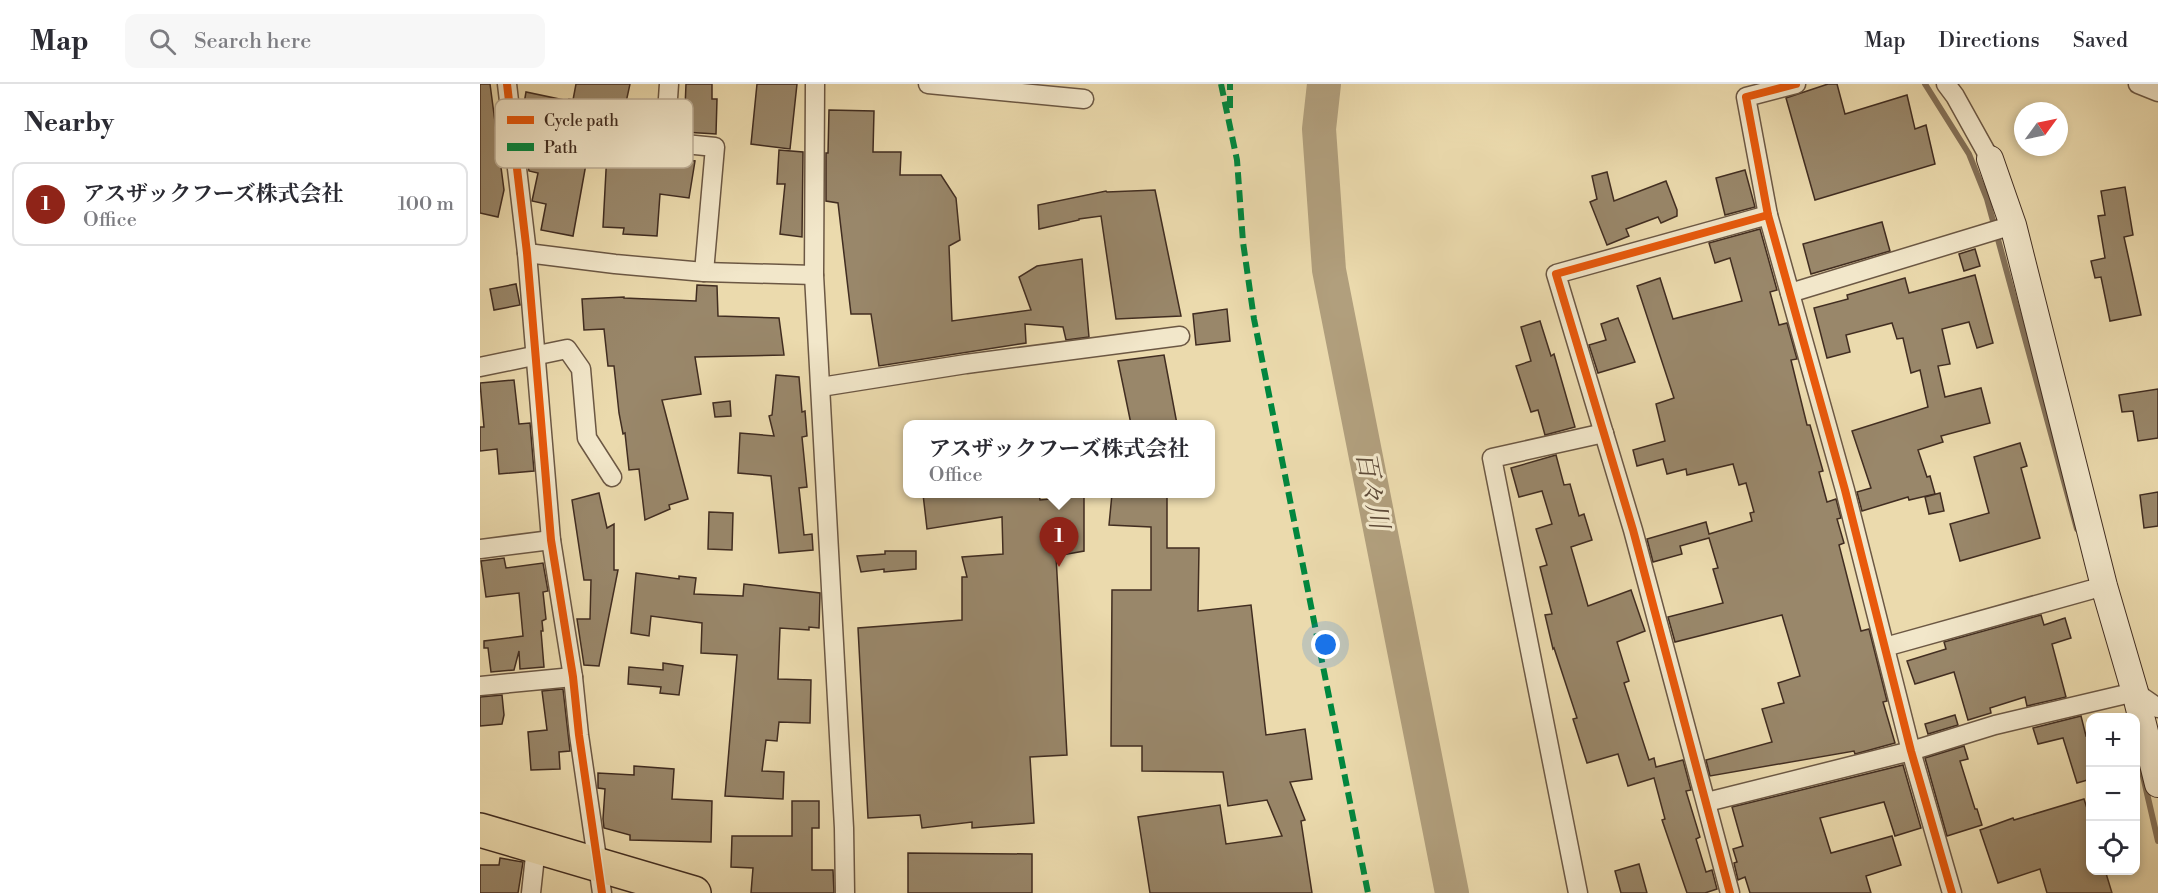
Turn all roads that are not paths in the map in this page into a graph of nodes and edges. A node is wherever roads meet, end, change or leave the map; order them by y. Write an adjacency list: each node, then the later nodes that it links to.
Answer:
1 (507, 84): 9 (street)
2 (669, 84): 10 (street)
3 (815, 84): 19 (street)
4 (928, 84): 11 (street)
5 (1796, 84): 15 (street)
6 (1946, 84): 13 (street)
7 (2138, 84): 8 (street)
8 (2158, 92)
9 (509, 99)
10 (668, 99)
11 (1084, 99)
12 (693, 145): 18 (street)
13 (1990, 159): 16 (street)
14 (517, 168): 17 (street)
15 (1768, 215): 20 (street); 25 (street)
16 (2013, 225): 20 (street); 29 (street)
17 (527, 253): 18 (street); 22 (street)
18 (704, 272): 19 (street)
19 (814, 275): 24 (street)
20 (1790, 293): 30 (street)
21 (1180, 336): 24 (street)
22 (534, 356): 23 (street); 26 (street); 27 (street)
23 (480, 367)
24 (821, 387): 43 (street)
25 (1604, 433): 37 (street); 44 (street)
26 (612, 477)
27 (551, 540): 28 (street); 31 (street)
28 (480, 549)
29 (2104, 586): 30 (street); 33 (street)
30 (1885, 647): 35 (street)
31 (573, 677): 32 (street); 40 (street)
32 (480, 686)
33 (2135, 692): 34 (street); 35 (street); 36 (street)
34 (2158, 708)
35 (1911, 750): 37 (street); 46 (street)
36 (2158, 784)
37 (1707, 802): 45 (street)
38 (480, 830): 39 (highway)
39 (536, 847): 40 (highway); 41 (street)
40 (600, 880): 42 (highway)
41 (531, 893)
42 (694, 893)
43 (845, 893)
44 (1578, 893)
45 (1730, 893)
46 (1952, 893)

